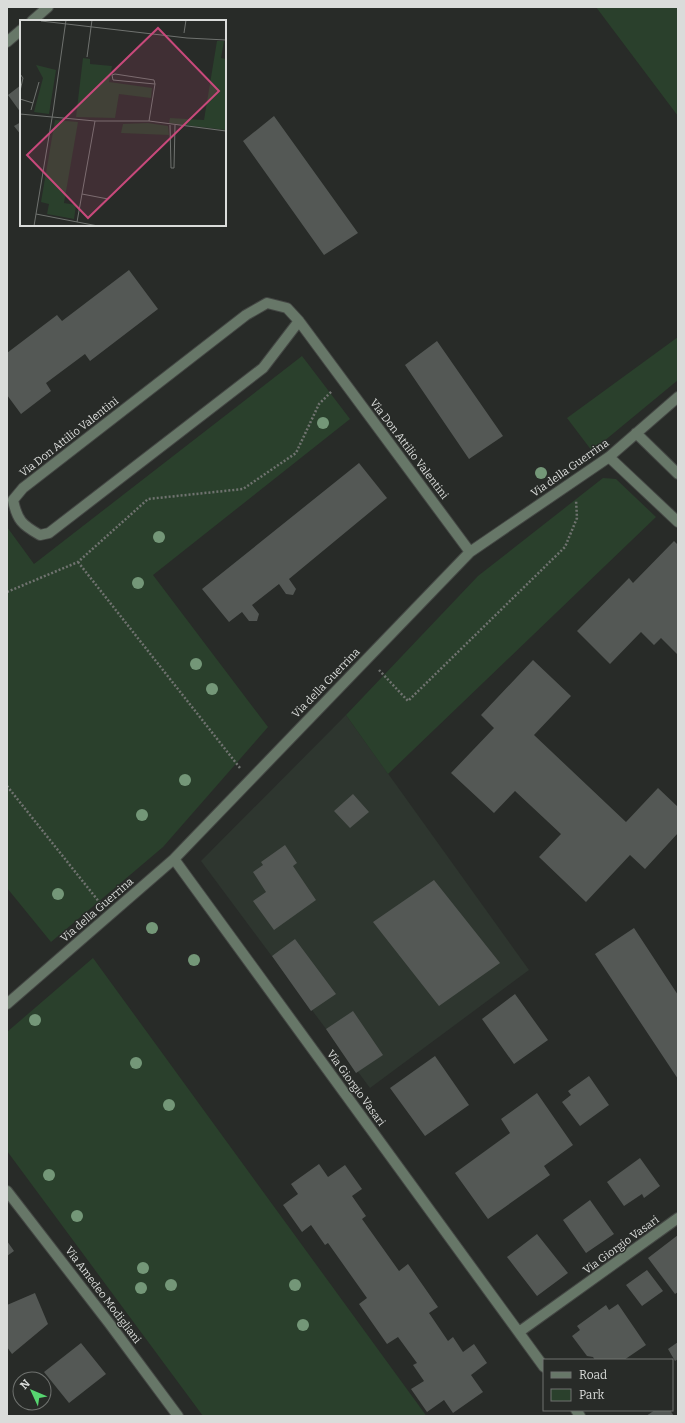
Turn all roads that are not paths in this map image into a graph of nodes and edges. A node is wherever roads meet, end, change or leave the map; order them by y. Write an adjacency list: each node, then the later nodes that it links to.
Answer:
1 (48, 7): 2 (street)
2 (33, 20)
3 (20, 31): 4 (street)
4 (7, 42)
5 (299, 321): 5 (street, Via Don Attilio Valentini); 11 (street, Via Don Attilio Valentini)
6 (678, 397): 7 (street, Via della Guerrina)
7 (636, 434): 8 (street, Via della Guerrina); 9 (street)
8 (609, 457): 10 (street); 11 (street, Via della Guerrina)
9 (678, 474)
10 (678, 522)
11 (470, 552): 12 (street, Via della Guerrina)
12 (174, 859): 13 (street, Via della Guerrina); 16 (street, Via Giorgio Vasari)
13 (7, 1004)
14 (7, 1191): 18 (street, Via Amedeo Modigliani)
15 (678, 1218): 16 (street, Via Giorgio Vasari)
16 (519, 1332): 17 (street, Via Giorgio Vasari)
17 (543, 1366)
18 (178, 1416)

